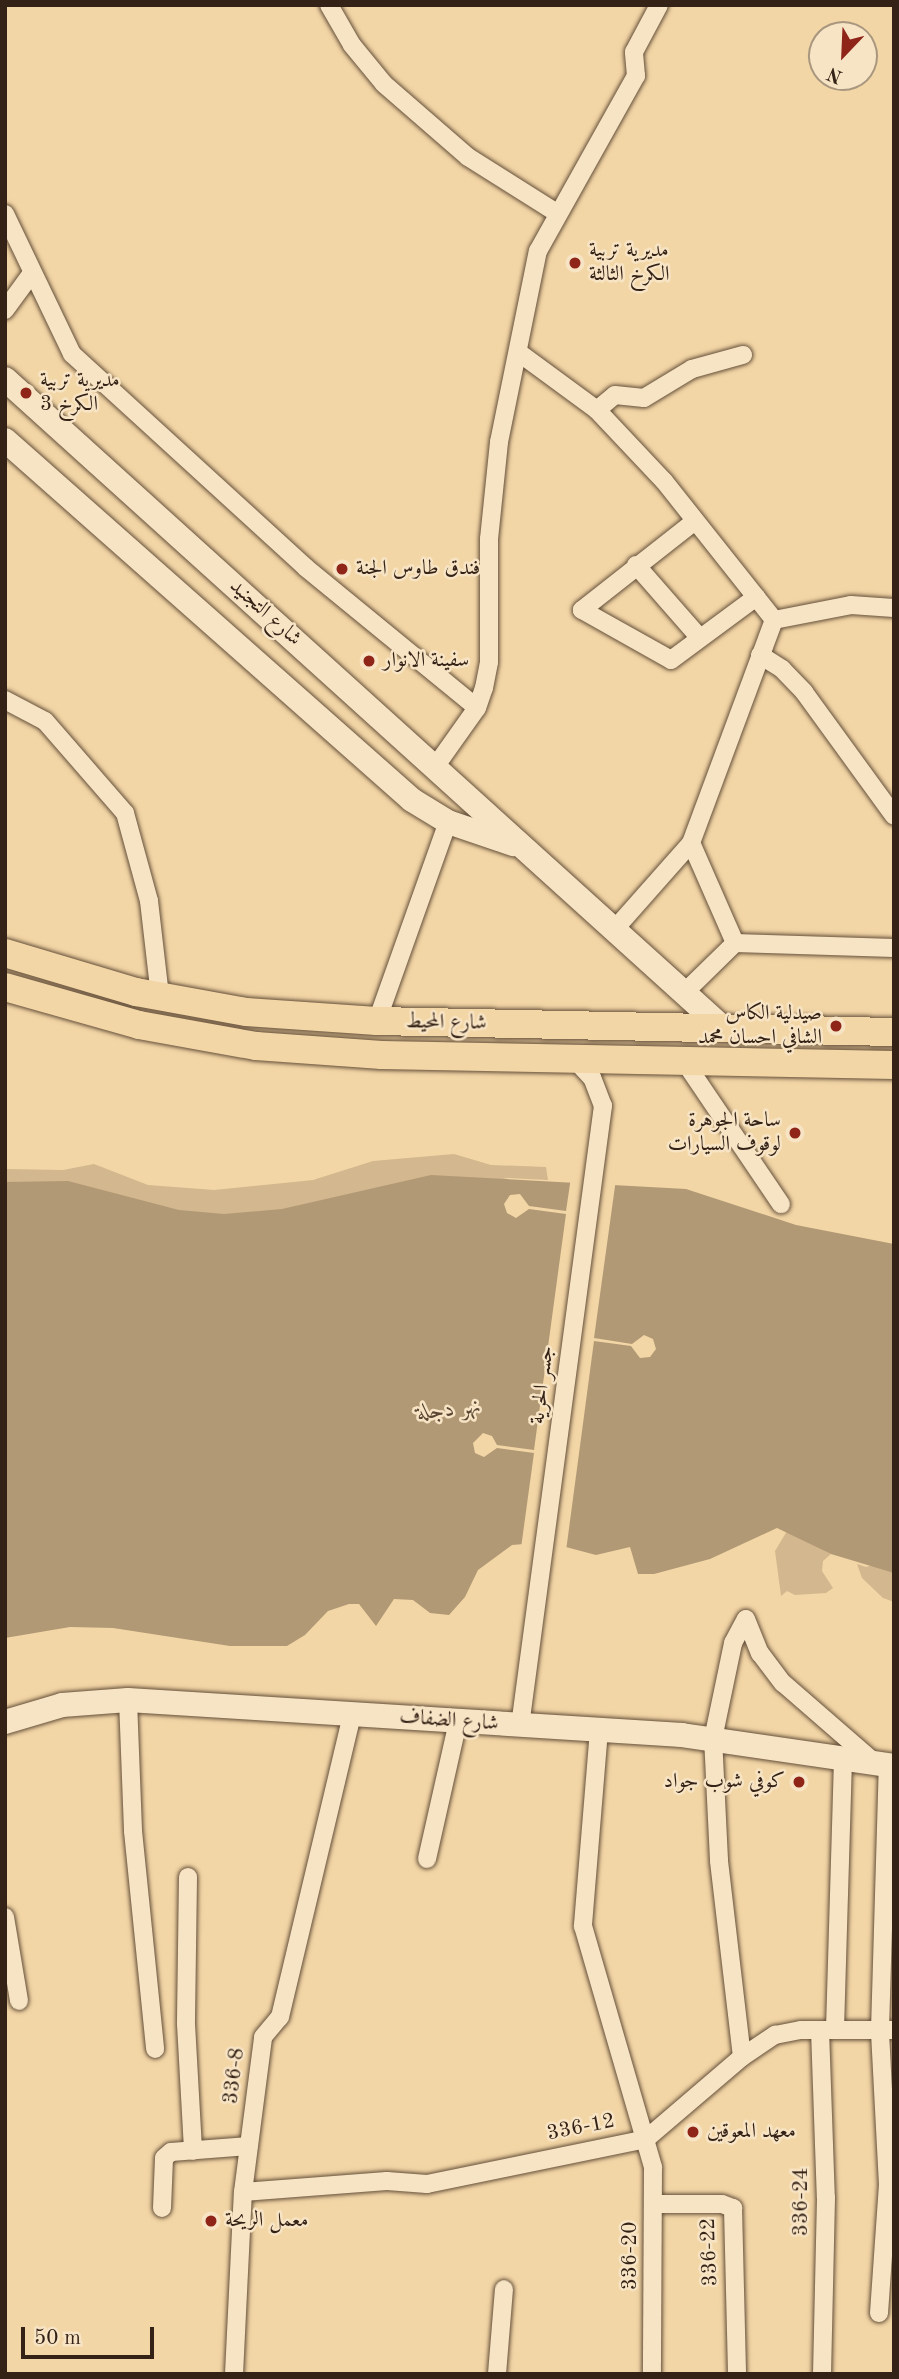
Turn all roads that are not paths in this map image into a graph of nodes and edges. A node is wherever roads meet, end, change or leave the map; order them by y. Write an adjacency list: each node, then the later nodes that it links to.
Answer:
1 (329, 5): 3 (street)
2 (659, 5): 3 (street)
3 (557, 213): 7 (street)
4 (5, 214): 5 (street)
5 (32, 273): 6 (street); 20 (street)
6 (5, 310)
7 (518, 352): 10 (street); 20 (street)
8 (743, 355): 10 (street)
9 (5, 379): 21 (street, شارع التجنيد)
10 (597, 410): 12 (street)
11 (5, 440): 23 (street, شارع التجنيد)
12 (695, 521): 13 (street); 14 (street)
13 (636, 565): 17 (street); 17 (street)
14 (756, 597): 16 (street); 17 (street)
15 (894, 608): 16 (street)
16 (774, 620): 18 (street)
17 (700, 638)
18 (760, 655): 22 (street); 24 (street)
19 (5, 700): 33 (street)
20 (477, 708): 21 (street)
21 (435, 767): 25 (street, شارع التجنيد)
22 (894, 816)
23 (448, 822): 25 (street, شارع التجنيد); 34 (street)
24 (691, 843): 26 (street); 27 (street)
25 (524, 848): 26 (street, شارع التجنيد)
26 (614, 930): 32 (street, شارع التجنيد)
27 (735, 943): 28 (street); 32 (street)
28 (894, 948)
29 (5, 953): 30 (main road, شارع المحيط)
30 (35, 962): 31 (main road); 33 (main road, شارع المحيط)
31 (15, 990): 39 (main road, شارع المحيط)
32 (684, 992): 37 (street, شارع التجنيد)
33 (160, 996): 34 (main road, شارع المحيط)
34 (377, 1021): 35 (main road, شارع المحيط)
35 (534, 1025): 36 (main road, شارع المحيط); 39 (main road)
36 (578, 1026): 37 (main road, شارع المحيط); 40 (main road)
37 (724, 1029): 38 (main road, شارع المحيط)
38 (894, 1032)
39 (536, 1059): 40 (main road, شارع المحيط)
40 (576, 1059): 41 (main road, شارع المحيط); 48 (street, جسر الحرية)
41 (684, 1061): 42 (main road, شارع المحيط); 43 (street)
42 (894, 1065)
43 (781, 1204)
44 (128, 1700): 45 (street, شارع الضفاف); 47 (street, شارع الضفاف); 59 (street)
45 (352, 1714): 46 (street, شارع الضفاف); 62 (street, 336-8)
46 (458, 1721): 48 (street, شارع الضفاف); 53 (street)
47 (5, 1722)
48 (520, 1726): 49 (street, شارع الضفاف)
49 (599, 1730): 50 (street, شارع الضفاف); 61 (street, 336-20)
50 (713, 1739): 51 (street, شارع الضفاف); 52 (street); 60 (street)
51 (843, 1758): 52 (street, شارع الضفاف); 57 (street, 336-24)
52 (885, 1765): 58 (street)
53 (427, 1859)
54 (188, 1877): 63 (street)
55 (5, 1917): 56 (street)
56 (19, 2001)
57 (828, 2030): 58 (street, 336-12); 60 (street, 336-12); 73 (street, 336-24)
58 (887, 2030): 68 (street)
59 (155, 2049)
60 (742, 2057): 61 (street, 336-12)
61 (646, 2139): 64 (street, 336-12); 65 (street, 336-20)
62 (248, 2146): 63 (street); 64 (street, 336-8)
63 (193, 2151): 66 (street)
64 (243, 2192): 69 (street, 336-8)
65 (653, 2204): 71 (street, 336-20); 72 (street, 336-22)
66 (162, 2208)
67 (504, 2289): 70 (street)
68 (879, 2313)
69 (234, 2374)
70 (498, 2374)
71 (652, 2374)
72 (737, 2374)
73 (822, 2374)

